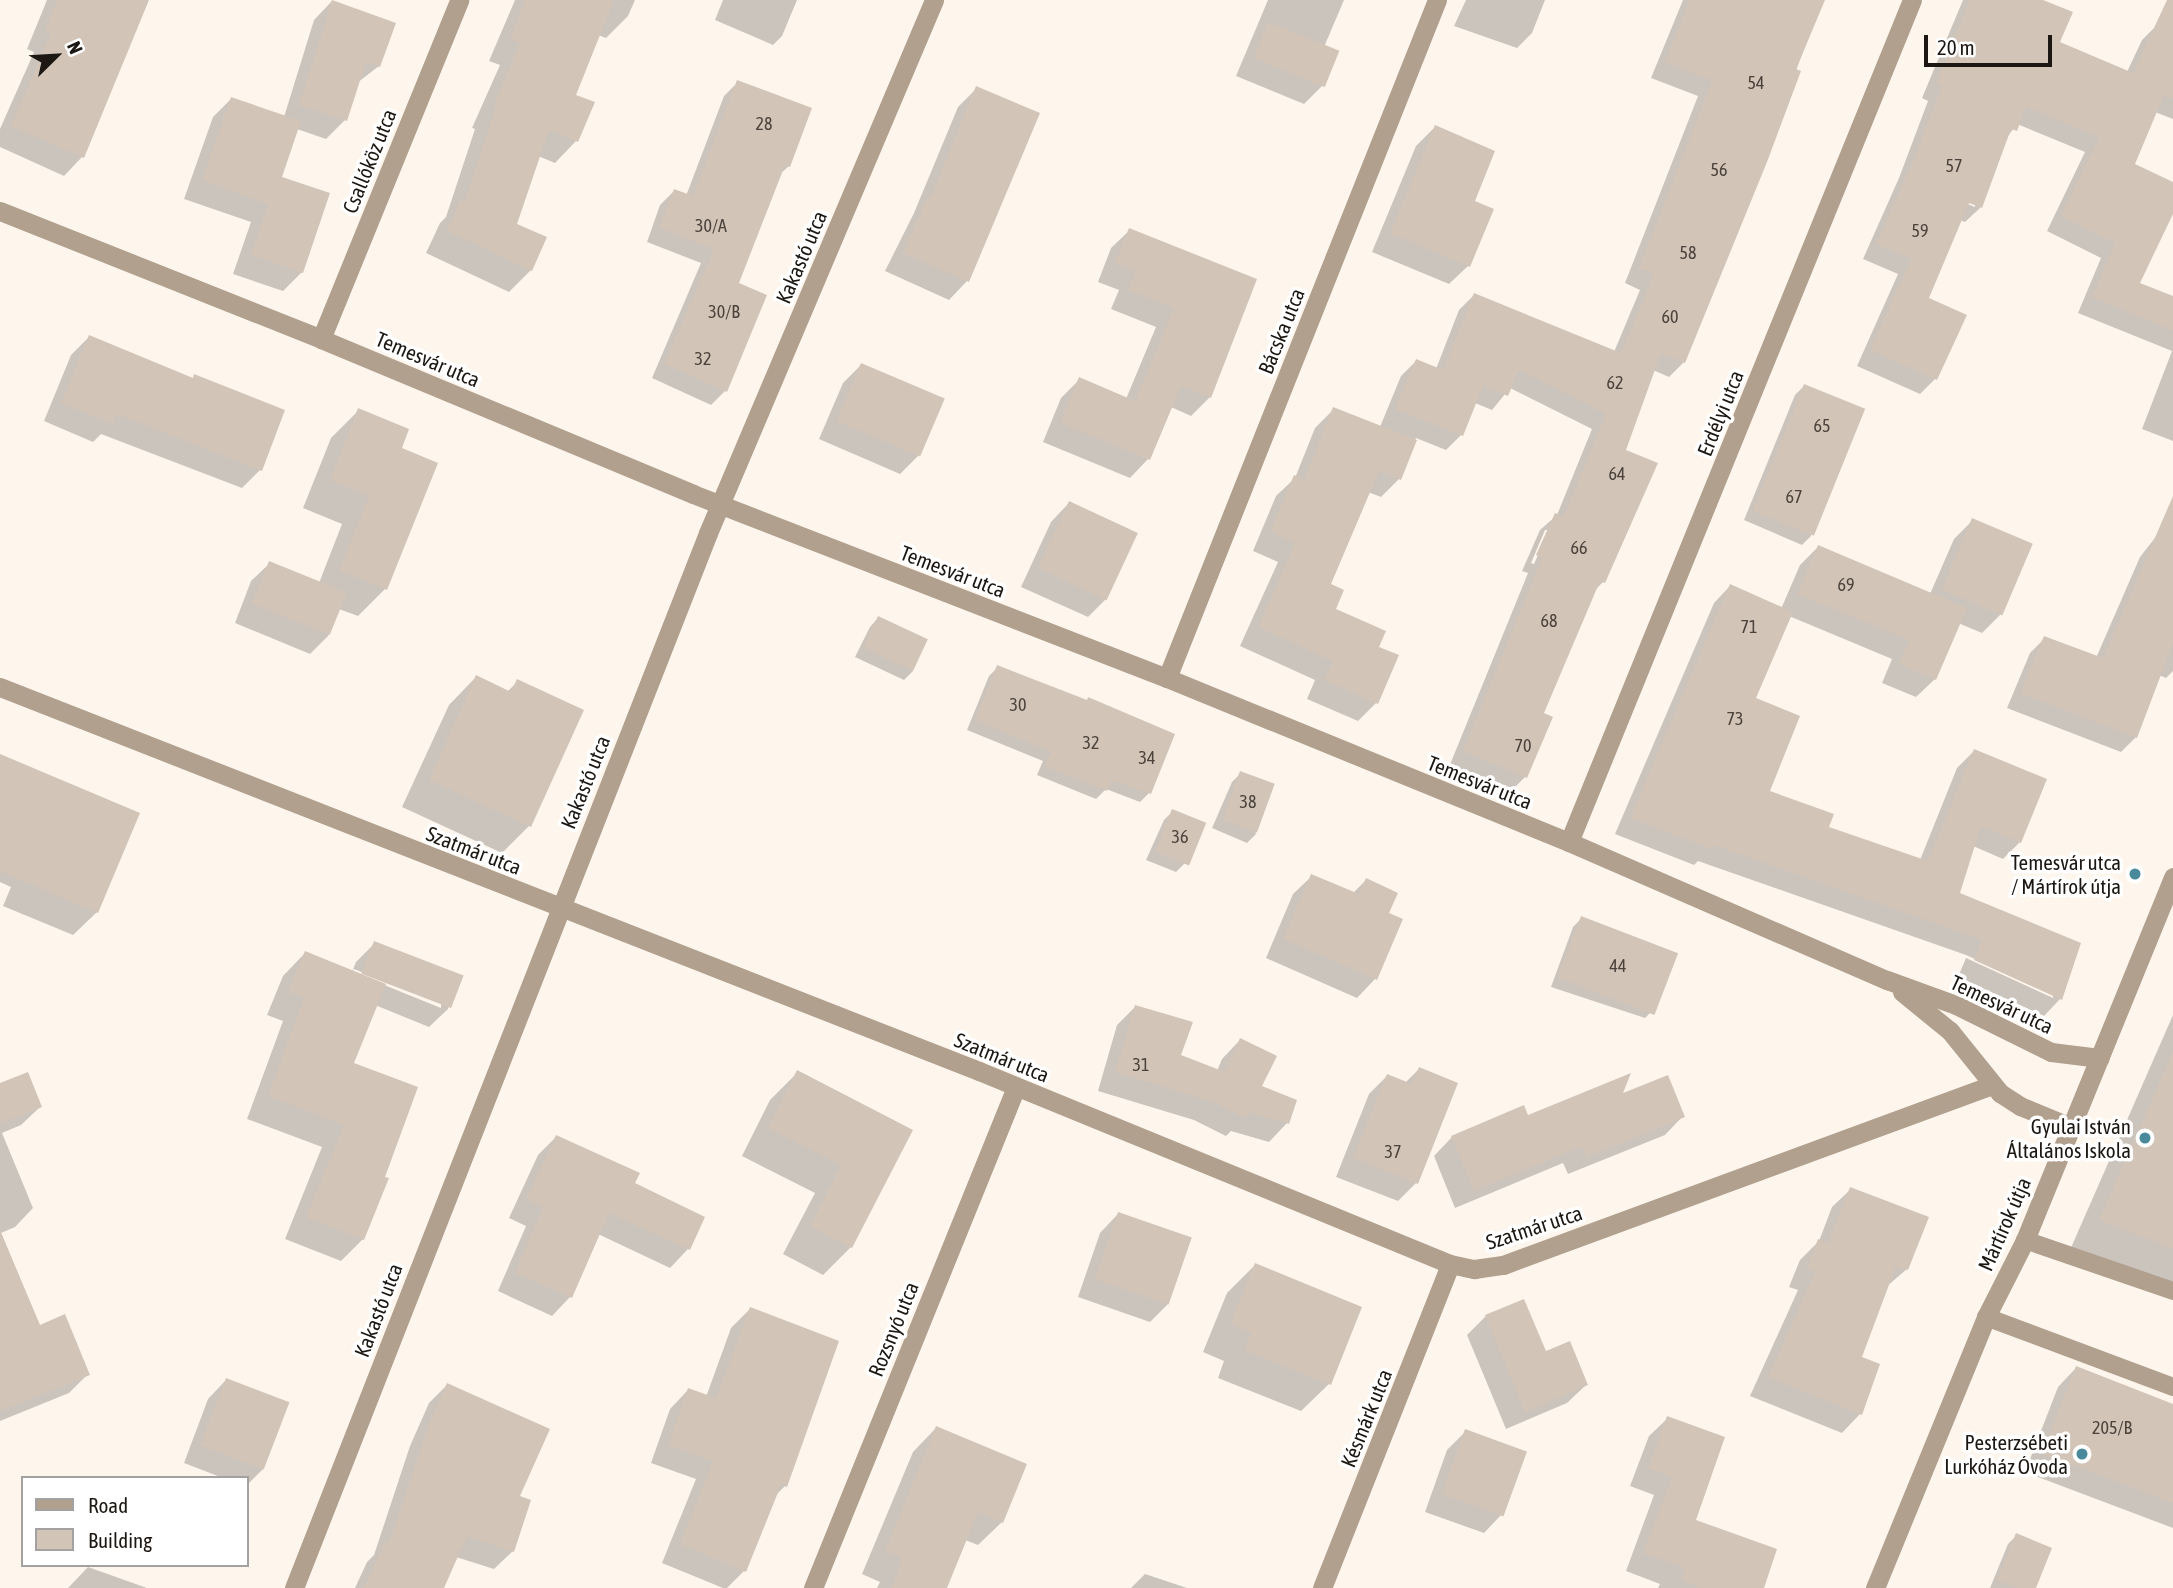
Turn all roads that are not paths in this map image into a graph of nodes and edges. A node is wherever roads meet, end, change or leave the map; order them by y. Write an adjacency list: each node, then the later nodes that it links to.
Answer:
1 (459, 0): 6 (street, Csallóköz utca)
2 (934, 0): 7 (street, Kakastó utca)
3 (1437, 0): 8 (street, Bácska utca)
4 (1912, 0): 10 (street, Erdélyi utca)
5 (0, 211): 6 (street, Temesvár utca)
6 (321, 339): 7 (street, Temesvár utca)
7 (721, 505): 8 (street, Temesvár utca); 12 (street, Kakastó utca)
8 (1167, 678): 10 (street, Temesvár utca)
9 (0, 687): 12 (street, Szatmár utca)
10 (1569, 842): 13 (street, Temesvár utca)
11 (2173, 877): 14 (street, Mártírok útja)
12 (559, 908): 16 (street, Szatmár utca); 23 (street, Kakastó utca)
13 (1887, 980): 14 (street, Temesvár utca); 15 (street, Temesvár utca)
14 (2099, 1058): 17 (street, Mártírok útja)
15 (1992, 1085): 17 (street, Temesvár utca); 19 (street, Szatmár utca)
16 (1016, 1087): 19 (street, Szatmár utca); 24 (street, Rozsnyó utca)
17 (2071, 1127): 18 (street, Mártírok útja)
18 (2025, 1240): 20 (lane); 21 (street, Mártírok útja)
19 (1450, 1264): 25 (street, Késmárk utca)
20 (2173, 1291)
21 (1986, 1317): 22 (lane); 26 (street, Mártírok útja)
22 (2173, 1387)
23 (294, 1588)
24 (813, 1588)
25 (1322, 1588)
26 (1875, 1588)

